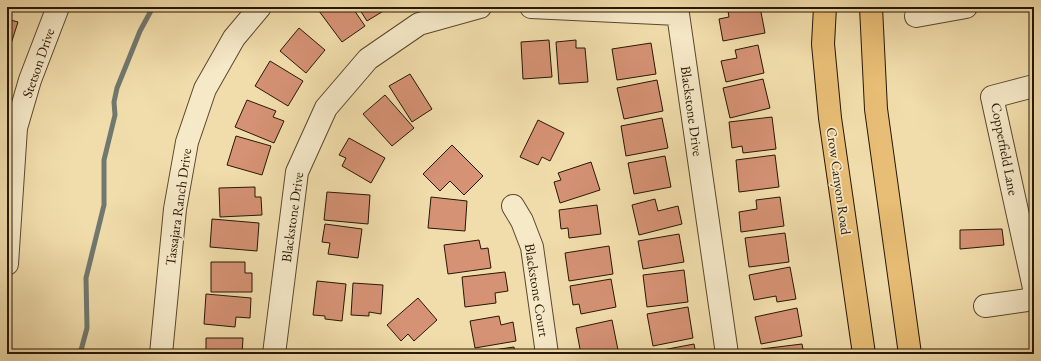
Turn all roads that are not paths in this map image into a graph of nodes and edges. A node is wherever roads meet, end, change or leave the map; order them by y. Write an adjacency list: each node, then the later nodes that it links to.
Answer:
1 (58, 7): 11 (street, Stetson Drive)
2 (260, 7): 15 (street, Tassajara Ranch Drive)
3 (480, 7): 16 (street, Blackstone Drive)
4 (531, 7): 18 (street, Blackstone Drive)
5 (825, 7): 19 (main road, Crow Canyon Road)
6 (871, 7): 20 (main road)
7 (966, 7): 8 (street)
8 (916, 16)
9 (1034, 86): 12 (street, Copperfield Lane)
10 (513, 206): 17 (street, Blackstone Court)
11 (7, 264)
12 (1034, 288)
13 (1034, 299): 14 (street)
14 (986, 306)
15 (161, 354)
16 (274, 354)
17 (547, 354)
18 (727, 354)
19 (864, 354)
20 (910, 354)

